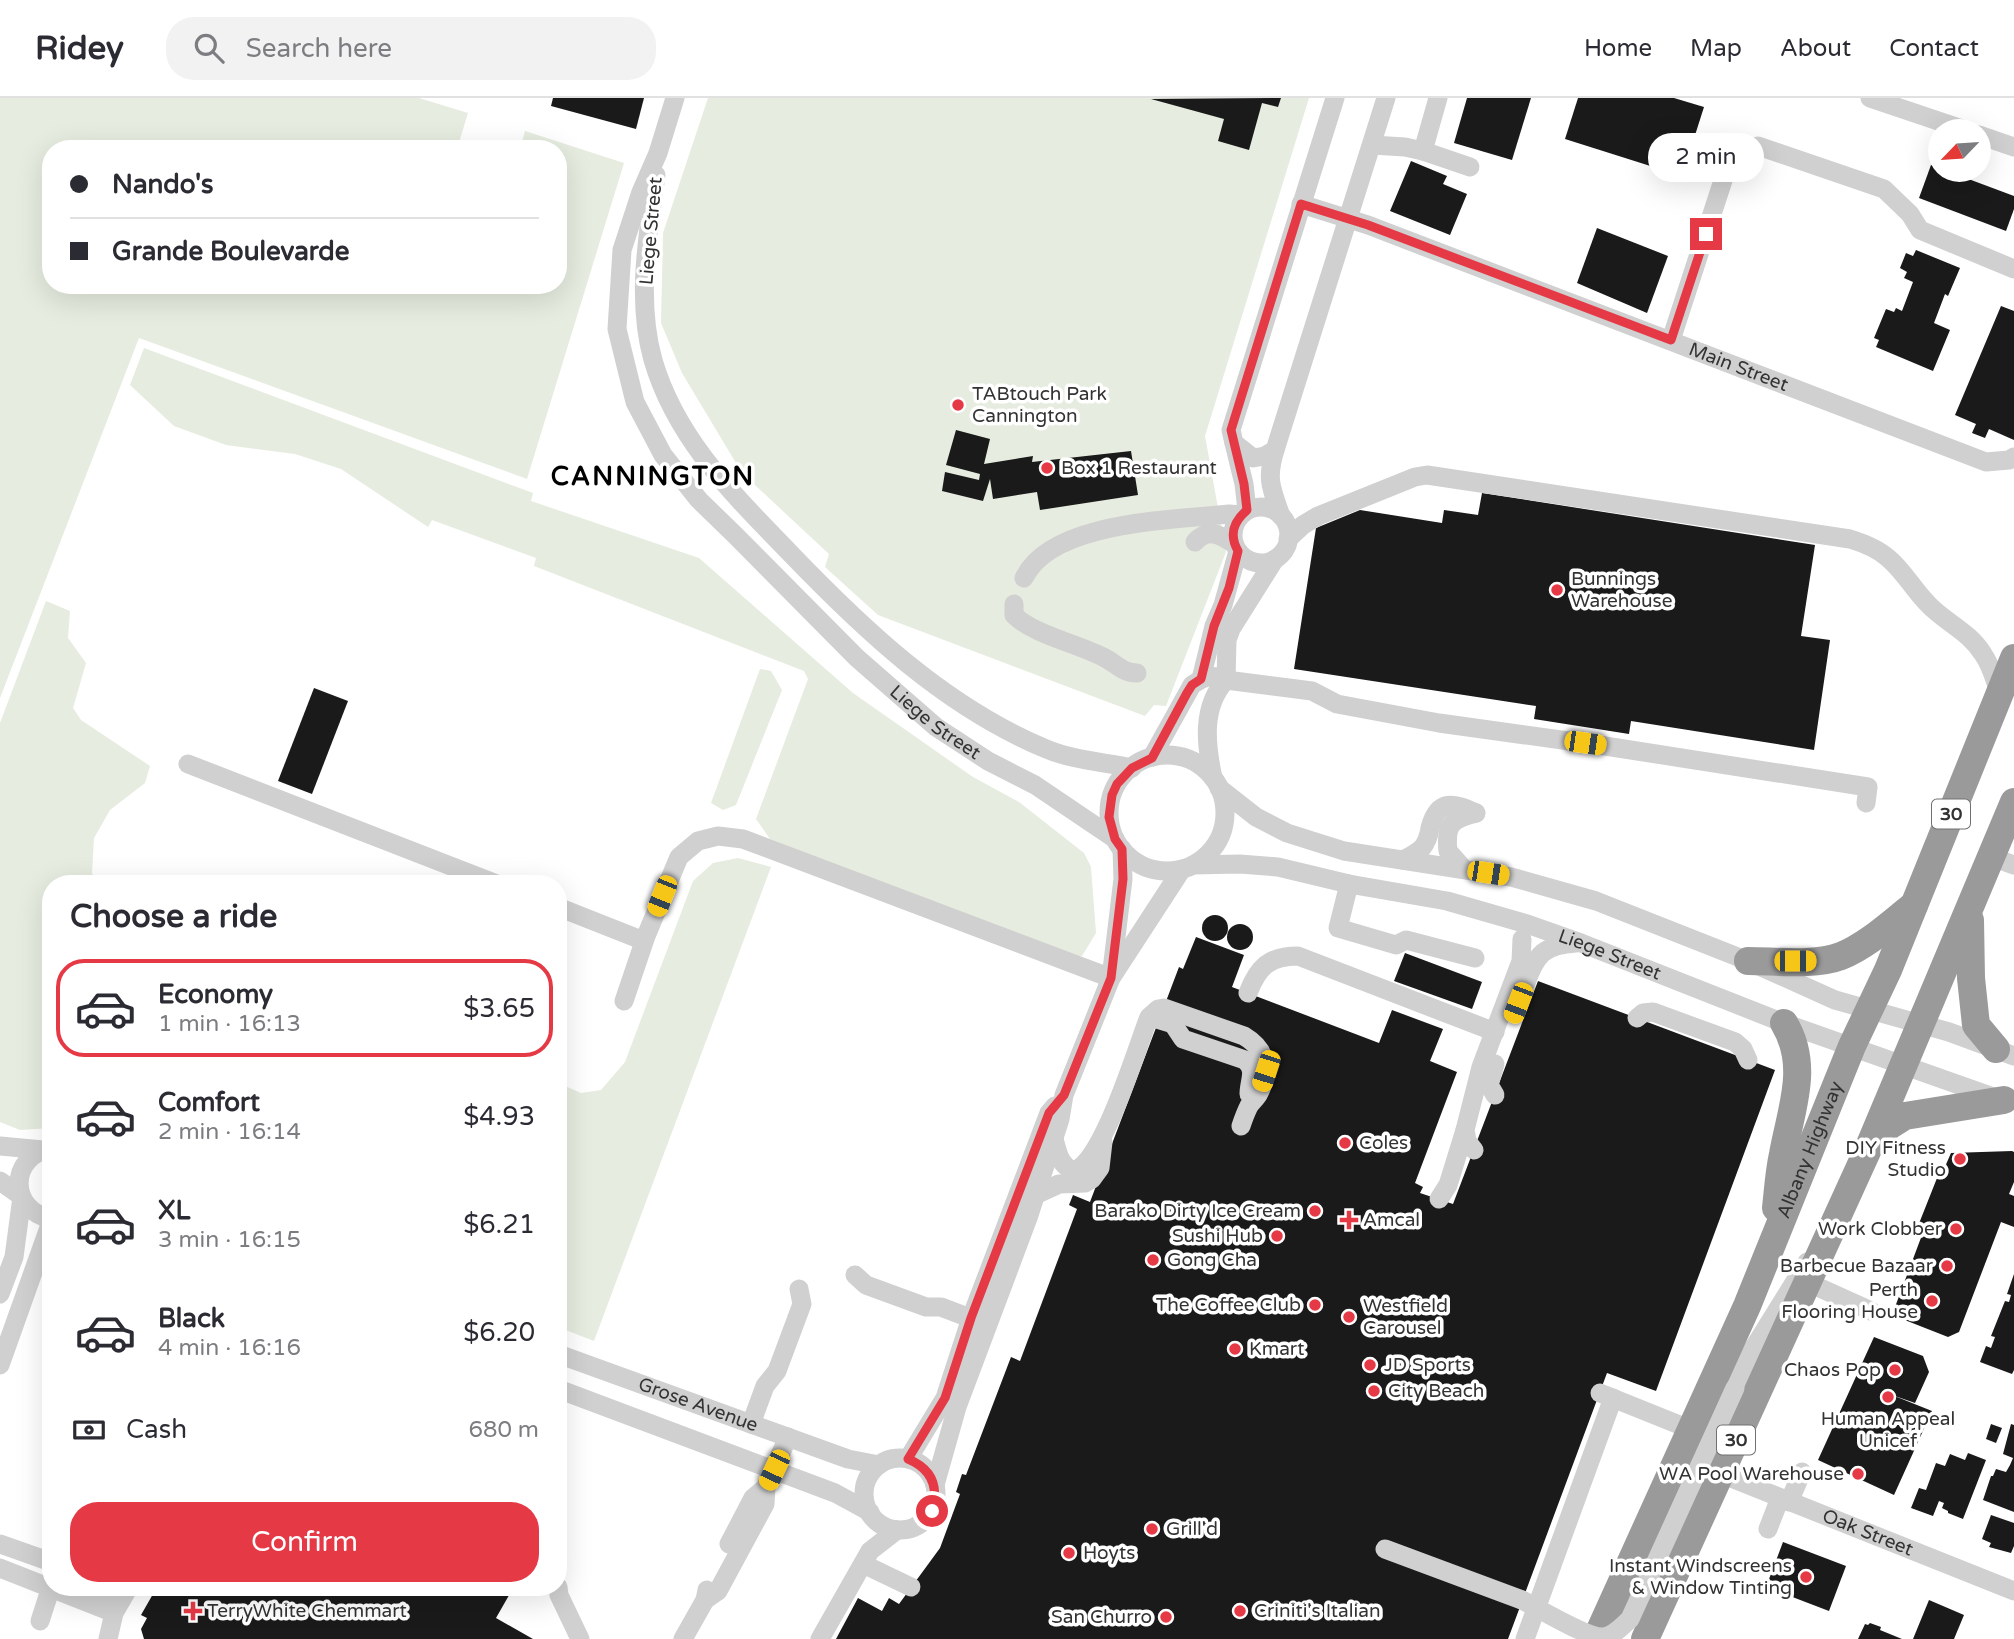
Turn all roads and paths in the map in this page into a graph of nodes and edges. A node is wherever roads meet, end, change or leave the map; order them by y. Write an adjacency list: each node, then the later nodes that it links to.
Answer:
1 (675, 98): 11 (street)
2 (1335, 98): 13 (street)
3 (1386, 98): 8 (street)
4 (1438, 98): 10 (street)
5 (1870, 98): 6 (street)
6 (1932, 119)
7 (1992, 139): 9 (street)
8 (1371, 145): 10 (street); 14 (street)
9 (2014, 147)
10 (1423, 151): 12 (street)
11 (658, 153): 35 (street, Liege Street); 39 (street, Liege Street)
12 (1470, 167)
13 (1301, 204): 14 (street, Main Street); 17 (street)
14 (1347, 219): 16 (street, Main Street); 18 (street)
15 (2014, 269): 16 (street)
16 (1671, 340): 19 (street, Main Street)
17 (1234, 443): 18 (street); 20 (street)
18 (1275, 450): 21 (street)
19 (2014, 457)
20 (1244, 513): 21 (street); 24 (street); 26 (street)
21 (1281, 516): 22 (street)
22 (1289, 539): 25 (street); 32 (street)
23 (1195, 542): 24 (street)
24 (1236, 548): 25 (street); 30 (street)
25 (1275, 559): 31 (street)
26 (1024, 578)
27 (1014, 604): 29 (street)
28 (2014, 658): 32 (highway, Albany Highway / 30)
29 (1137, 673)
30 (1201, 679): 31 (street); 33 (street)
31 (1226, 680): 36 (street); 38 (street)
32 (2000, 694): 46 (highway, Albany Highway / 30)
33 (1152, 758): 35 (street); 36 (street)
34 (188, 764): 44 (street)
35 (1132, 768): 39 (street)
36 (1216, 783): 40 (street); 42 (street)
37 (2014, 802): 41 (highway, 30)
38 (1866, 803)
39 (1118, 844): 42 (street); 54 (street)
40 (1404, 860): 43 (street); 43 (street)
41 (2003, 861): 47 (highway, 30)
42 (1188, 867): 45 (street, Liege Street); 54 (street)
43 (1464, 869): 53 (street)
44 (474, 875)
45 (1349, 884): 49 (street, Liege Street); 52 (street)
46 (1915, 904): 53 (highway); 57 (highway, Albany Highway / 30)
47 (1969, 910): 61 (highway, 30); 64 (highway)
48 (567, 911): 50 (street)
49 (1525, 932): 51 (street, Liege Street); 62 (street)
50 (644, 941): 54 (street); 56 (street)
51 (1581, 943): 60 (street, Liege Street); 68 (street)
52 (1475, 958)
53 (1748, 961): 57 (street)
54 (1111, 978): 67 (street)
55 (1248, 993): 62 (street)
56 (624, 1001)
57 (1869, 1010): 61 (street); 63 (highway, Albany Highway / 30)
58 (1161, 1017): 70 (street); 70 (street); 79 (street)
59 (1637, 1018): 65 (street)
60 (1784, 1023): 63 (street, Liege Street); 87 (highway)
61 (1922, 1024): 64 (street); 66 (highway, 30)
62 (1489, 1029): 72 (street)
63 (1852, 1046): 66 (street, Liege Street); 87 (highway, Albany Highway / 30)
64 (2005, 1053)
65 (1748, 1060)
66 (1905, 1065): 69 (street, Liege Street); 75 (highway, 30)
67 (1064, 1095): 73 (street); 92 (street)
68 (1495, 1095)
69 (2009, 1101): 75 (highway)
70 (1250, 1103): 71 (street)
71 (1241, 1126)
72 (1465, 1130): 77 (street); 81 (street)
73 (1054, 1138): 79 (street); 82 (street)
74 (0, 1146): 76 (street)
75 (1869, 1147): 85 (highway, 30)
76 (42, 1149)
77 (1474, 1150)
78 (42, 1151): 83 (street)
79 (1093, 1166): 82 (street)
80 (0, 1181): 83 (street)
81 (1448, 1191)
82 (1035, 1195): 92 (street)
83 (21, 1196): 84 (street); 89 (street)
84 (42, 1216)
85 (1827, 1241): 88 (highway, 30); 111 (street, bridge)
86 (42, 1246): 94 (street)
87 (1771, 1246): 98 (highway, Albany Highway / 30)
88 (1809, 1283): 91 (street); 103 (highway, 30)
89 (0, 1294)
90 (941, 1307): 92 (street)
91 (1871, 1311)
92 (979, 1321): 100 (street); 105 (street)
93 (567, 1357): 97 (street, Grose Avenue)
94 (0, 1365)
95 (765, 1386): 97 (street)
96 (567, 1393): 104 (street, Grose Avenue)
97 (751, 1424): 99 (street, Grose Avenue)
98 (1692, 1430): 129 (street); 130 (highway, Albany Highway / 30)
99 (788, 1437): 101 (street, Grose Avenue); 104 (street)
100 (908, 1459): 101 (street); 105 (street)
101 (879, 1465): 107 (street)
102 (1802, 1472): 106 (street)
103 (1721, 1474): 106 (street, Oak Street); 131 (highway, 30)
104 (770, 1478): 107 (street, Grose Avenue); 127 (street)
105 (935, 1485): 109 (street)
106 (1785, 1500): 108 (street); 119 (street, Oak Street)
107 (872, 1515): 109 (street); 113 (street)
108 (1768, 1529)
109 (897, 1530): 113 (street)
110 (0, 1544): 114 (street)
111 (1385, 1549)
112 (0, 1556): 116 (street)
113 (866, 1558): 118 (street); 128 (street)
114 (42, 1559)
115 (0, 1568): 117 (street)
116 (42, 1572)
117 (42, 1584)
118 (911, 1587)
119 (2014, 1591)
120 (48, 1596): 124 (street)
121 (100, 1596): 123 (street)
122 (559, 1596): 126 (street)
123 (122, 1600): 125 (street)
124 (40, 1621)
125 (108, 1639)
126 (580, 1639)
127 (683, 1639)
128 (820, 1639)
129 (1525, 1639)
130 (1595, 1639)
131 (1645, 1639)

